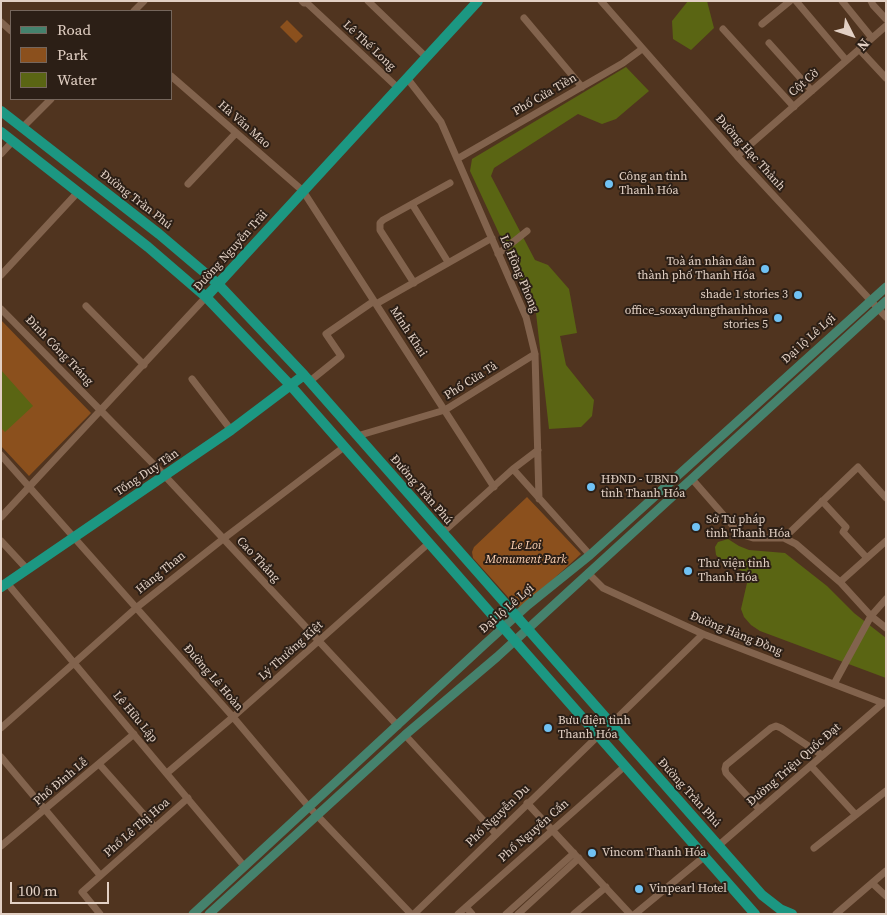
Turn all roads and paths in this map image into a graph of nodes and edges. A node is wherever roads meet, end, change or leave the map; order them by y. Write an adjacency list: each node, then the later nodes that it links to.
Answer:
1 (144, 1): 11 (street)
2 (302, 1): 27 (street, Lê Thế Long)
3 (368, 1): 10 (street)
4 (478, 1): 21 (highway, Đường Nguyễn Trãi)
5 (601, 1): 19 (street, Đường Hạc Thành)
6 (790, 1): 14 (street)
7 (796, 1): 22 (street)
8 (842, 1): 17 (street)
9 (871, 1): 13 (street)
10 (377, 4): 21 (street)
11 (135, 10)
12 (524, 18): 26 (street)
13 (886, 18)
14 (762, 24)
15 (886, 26): 17 (street, Cột Cờ)
16 (723, 29): 30 (street)
17 (872, 38): 20 (street, Cột Cờ)
18 (769, 43): 28 (street)
19 (642, 49): 26 (street, Phố Cửa Tiền); 37 (street, Đường Hạc Thành)
20 (859, 49): 22 (street, Cột Cờ); 25 (street)
21 (426, 57): 24 (highway, Đường Nguyễn Trãi)
22 (846, 60): 28 (street, Cột Cờ)
23 (172, 77): 34 (street, Hà Văn Mao)
24 (407, 78): 27 (highway, Đường Nguyễn Trãi); 38 (street, Lê Hồng Phong)
25 (886, 78)
26 (582, 87): 38 (street, Phố Cửa Tiền)
27 (398, 88): 41 (highway, Đường Nguyễn Trãi)
28 (812, 91): 30 (street, Cột Cờ)
29 (50, 100): 32 (street)
30 (794, 107): 37 (street, Cột Cờ)
31 (1, 111): 32 (highway, Đường Trần Phú)
32 (23, 127): 35 (highway); 50 (highway, Đường Trần Phú)
33 (1, 132): 35 (highway)
34 (236, 133): 40 (street); 41 (street, Hà Văn Mao)
35 (13, 141): 36 (street); 42 (highway)
36 (1, 154)
37 (737, 156): 53 (street, Đường Hạc Thành)
38 (457, 159): 45 (street, Lê Hồng Phong)
39 (450, 183): 43 (street)
40 (188, 184)
41 (303, 191): 50 (highway, Đường Nguyễn Trãi); 55 (street, Minh Khai)
42 (78, 192): 48 (street); 52 (highway)
43 (412, 204): 47 (street); 49 (street)
44 (527, 231): 46 (street)
45 (492, 238): 46 (street, Lê Hồng Phong); 47 (street)
46 (498, 254): 60 (street, Lê Hồng Phong)
47 (448, 262): 49 (street)
48 (1, 275)
49 (414, 283): 55 (street)
50 (218, 284): 52 (highway, Đường Nguyễn Trãi); 62 (highway, Đường Trần Phú)
51 (886, 286): 53 (main road, Đại lộ Lê Lợi)
52 (206, 297): 61 (street, Đường Nguyễn Trãi); 64 (highway)
53 (871, 300): 57 (street, Đường Hạc Thành); 68 (main road, Đại lộ Lê Lợi)
54 (886, 301): 57 (main road, Đại lộ Lê Lợi)
55 (375, 302): 62 (street); 66 (street, Minh Khai)
56 (86, 306): 61 (street)
57 (878, 308): 59 (street, Đường Hạc Thành); 70 (main road, Đại lộ Lê Lợi)
58 (1, 309): 65 (street, Đinh Công Tráng)
59 (886, 317)
60 (535, 354): 66 (street, Phố Cửa Tả); 72 (street, Lê Hồng Phong)
61 (144, 365): 65 (street, Đường Nguyễn Trãi)
62 (307, 378): 64 (highway, Tống Duy Tân); 69 (highway, Đường Trần Phú)
63 (192, 379): 67 (street)
64 (291, 386): 67 (highway, Tống Duy Tân); 71 (highway)
65 (101, 410): 75 (street, Cao Thắng); 77 (street, Đường Nguyễn Trãi)
66 (445, 410): 69 (street, Phố Cửa Tả); 78 (street, Minh Khai)
67 (231, 430): 75 (highway, Tống Duy Tân)
68 (723, 434): 70 (main road); 90 (main road, Đại lộ Lê Lợi)
69 (357, 436): 71 (highway); 83 (highway, Đường Trần Phú)
70 (732, 442): 76 (main road, Đại lộ Lê Lợi)
71 (344, 447): 85 (street, Hàng Than); 89 (highway)
72 (538, 450): 74 (street); 80 (street, Lê Hồng Phong)
73 (1, 455): 77 (street, Đường Lê Hoàn)
74 (513, 469): 78 (street); 80 (street)
75 (165, 476): 84 (highway, Tống Duy Tân); 85 (street, Cao Thắng)
76 (692, 479): 86 (street); 93 (main road, Đại lộ Lê Lợi)
77 (30, 486): 82 (street, Đường Nguyễn Trãi); 84 (street, Đường Lê Hoàn)
78 (494, 487): 83 (street)
79 (886, 498): 81 (street)
80 (539, 499): 90 (street)
81 (822, 501): 86 (street); 91 (street)
82 (1, 517)
83 (442, 533): 99 (highway, Đường Trần Phú)
84 (73, 537): 92 (highway, Tống Duy Tân); 97 (street, Đường Lê Hoàn)
85 (223, 538): 97 (street, Hàng Than); 104 (street, Cao Thắng)
86 (784, 538): 94 (street)
87 (886, 541): 91 (street)
88 (1, 542): 92 (street)
89 (429, 543): 100 (highway); 104 (street, Lý Thường Kiệt)
90 (590, 555): 99 (main road, Đại lộ Lê Lợi)
91 (867, 558): 94 (street)
92 (27, 569): 95 (highway, Tống Duy Tân)
93 (588, 573): 102 (main road, Đại lộ Lê Lợi); 103 (street, Đường Hàng Đồng)
94 (840, 582): 98 (street)
95 (4, 585): 106 (street, Lê Hữu Lập)
96 (886, 599): 98 (street)
97 (136, 608): 106 (street, Hàng Than); 109 (street, Đường Lê Hoàn)
98 (871, 616): 101 (street); 107 (street)
99 (516, 617): 100 (main road, Đại lộ Lê Lợi); 102 (highway, Đường Trần Phú)
100 (503, 628): 105 (highway); 111 (main road, Đại lộ Lê Lợi)
101 (886, 628)
102 (527, 629): 105 (main road, Đại lộ Lê Lợi); 110 (highway, Đường Trần Phú)
103 (703, 634): 107 (street, Đường Hàng Đồng); 110 (street)
104 (319, 641): 109 (street, Lý Thường Kiệt); 111 (street, Cao Thắng)
105 (514, 641): 114 (main road, Đại lộ Lê Lợi); 115 (highway)
106 (75, 664): 112 (street, Hàng Than); 113 (street, Lê Hữu Lập)
107 (834, 684): 108 (street, Đường Hàng Đồng)
108 (884, 703): 116 (street, Đường Triệu Quốc Đạt)
109 (233, 717): 121 (street, Lý Thường Kiệt); 127 (street, Đường Lê Hoàn)
110 (611, 724): 122 (highway, Đường Trần Phú)
111 (398, 726): 127 (main road, Đại lộ Lê Lợi)
112 (1, 728)
113 (134, 734): 118 (street, Phố Đinh Lễ); 121 (street, Lê Hữu Lập)
114 (405, 735): 130 (main road, Đại lộ Lê Lợi); 134 (street)
115 (598, 736): 119 (highway); 126 (street, Phố Nguyễn Du)
116 (822, 756): 120 (street, Đường Triệu Quốc Đạt); 129 (street)
117 (1, 757): 128 (street, Phố Lê Thị Hoa)
118 (100, 765): 128 (street, Phố Đinh Lễ); 132 (street)
119 (625, 766): 124 (highway); 133 (street, Phố Nguyễn Cẩn)
120 (810, 766): 129 (street, Đường Triệu Quốc Đạt); 131 (street)
121 (167, 773): 125 (street, Lê Hữu Lập)
122 (665, 785): 124 (highway); 136 (highway, Đường Trần Phú)
123 (886, 791): 131 (street)
124 (652, 796): 139 (highway)
125 (188, 798): 132 (street, Phố Lê Thị Hoa); 140 (street, Lê Hữu Lập)
126 (528, 803): 133 (street); 134 (street, Phố Nguyễn Du)
127 (309, 807): 130 (street, Đường Lê Hoàn); 140 (main road, Đại lộ Lê Lợi)
128 (45, 810): 135 (street, Phố Đinh Lễ); 142 (street, Phố Lê Thị Hoa)
129 (760, 810): 136 (street, Đường Triệu Quốc Đạt)
130 (317, 815): 149 (main road, Đại lộ Lê Lợi); 150 (street, Đường Lê Hoàn)
131 (856, 815): 137 (street)
132 (155, 827): 142 (street, Phố Lê Thị Hoa)
133 (552, 830): 138 (street); 146 (street, Phố Nguyễn Cẩn)
134 (496, 834): 150 (street, Phố Nguyễn Du)
135 (1, 846)
136 (718, 846): 159 (highway, Đường Trần Phú)
137 (814, 848)
138 (576, 856): 144 (street); 153 (street); 154 (street)
139 (705, 856): 157 (street); 158 (highway)
140 (244, 866): 148 (main road, Đại lộ Lê Lợi)
141 (886, 871): 143 (street)
142 (100, 876): 147 (street, Phố Lê Thị Hoa)
143 (872, 883): 145 (street); 160 (street)
144 (606, 887): 155 (street); 156 (street)
145 (886, 896)
146 (466, 907): 151 (street, Phố Nguyễn Cẩn); 152 (street)
147 (100, 914)
148 (193, 914)
149 (209, 914)
150 (412, 914)
151 (458, 914)
152 (472, 914)
153 (506, 914)
154 (518, 914)
155 (574, 914)
156 (630, 914)
157 (635, 914)
158 (755, 914)
159 (792, 914)
160 (836, 914)

